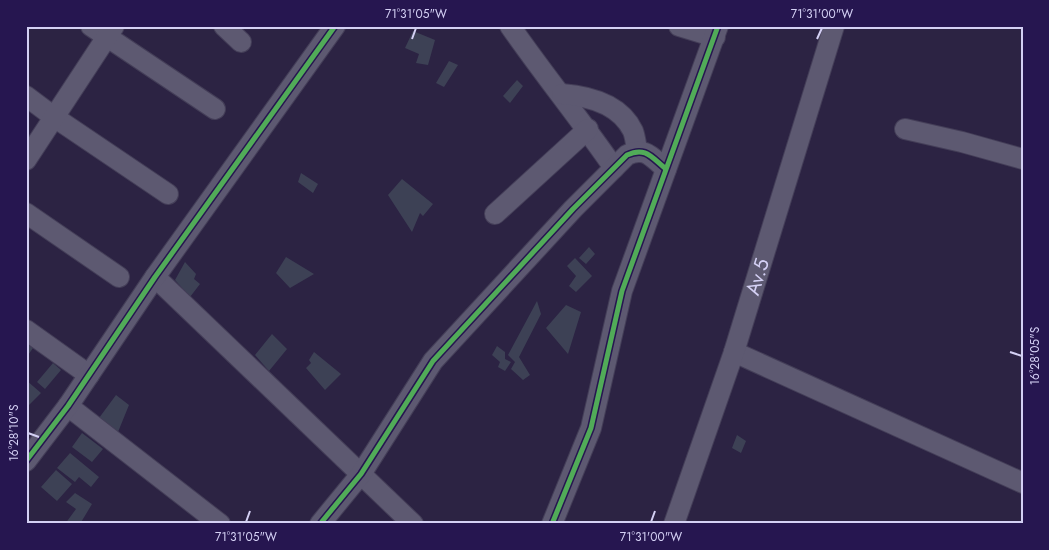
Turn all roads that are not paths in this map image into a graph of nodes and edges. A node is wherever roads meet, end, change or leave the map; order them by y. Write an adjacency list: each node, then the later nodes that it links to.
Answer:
1 (224, 26): 8 (street)
2 (335, 26): 23 (street)
3 (510, 26): 9 (street)
4 (679, 26): 7 (street)
5 (834, 26): 26 (street, Av.5)
6 (104, 30): 11 (street); 12 (street)
7 (716, 32): 19 (street)
8 (241, 42)
9 (562, 94): 13 (street); 15 (street)
10 (26, 96): 12 (street)
11 (215, 109)
12 (54, 117): 17 (street); 20 (street)
13 (588, 129): 18 (street); 22 (street)
14 (905, 129): 16 (street)
15 (637, 150): 18 (street); 19 (street)
16 (1023, 159)
17 (26, 160)
18 (614, 168): 30 (street)
19 (666, 169): 35 (street)
20 (168, 194)
21 (26, 213): 24 (street)
22 (495, 214)
23 (155, 276): 27 (street); 30 (street)
24 (119, 277)
25 (26, 330): 27 (street)
26 (734, 352): 31 (street); 36 (street, Av.5)
27 (89, 375): 28 (street)
28 (68, 406): 29 (street); 32 (street)
29 (26, 460)
30 (361, 474): 33 (street); 34 (street)
31 (1023, 483)
32 (220, 524)
33 (320, 524)
34 (413, 524)
35 (552, 524)
36 (674, 524)

